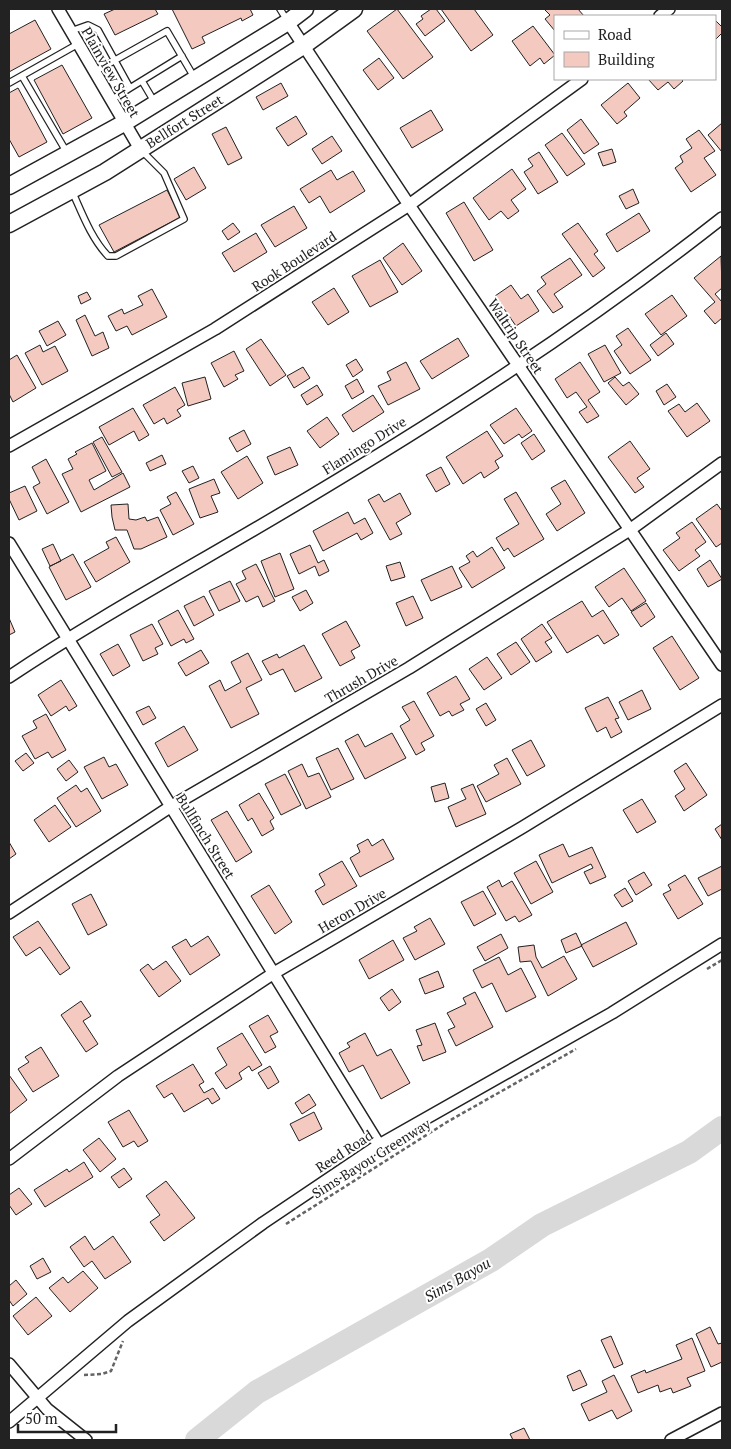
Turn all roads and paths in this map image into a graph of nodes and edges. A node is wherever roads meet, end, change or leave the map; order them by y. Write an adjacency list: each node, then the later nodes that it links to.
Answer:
1 (58, 9): 5 (street, Plainview Street)
2 (305, 9): 4 (main road)
3 (354, 9): 7 (main road, Bellfort Street)
4 (284, 15): 7 (street, Waltrip Street); 12 (main road)
5 (70, 31): 6 (street, Plainview Street); 9 (lane)
6 (78, 44): 10 (street, Plainview Street); 11 (lane)
7 (303, 46): 20 (main road, Bellfort Street); 24 (street, Waltrip Street)
8 (182, 56): 9 (lane); 12 (lane); 13 (lane)
9 (116, 60): 10 (lane); 16 (lane)
10 (94, 72): 17 (street, Plainview Street)
11 (22, 76): 15 (lane); 21 (lane)
12 (195, 79): 18 (main road)
13 (142, 80): 16 (lane); 18 (lane)
14 (581, 80): 24 (street, Rook Boulevard)
15 (9, 83)
16 (130, 88): 17 (lane)
17 (111, 101): 19 (street, Plainview Street)
18 (156, 104): 19 (main road)
19 (124, 123): 20 (street, Plainview Street); 21 (main road)
20 (140, 149): 23 (main road, Bellfort Street); 23 (lane)
21 (68, 154): 22 (main road)
22 (9, 186)
23 (72, 190): 26 (main road, Bellfort Street)
24 (408, 206): 27 (street, Waltrip Street); 28 (street, Rook Boulevard)
25 (722, 218): 27 (street, Flamingo Drive)
26 (9, 224)
27 (519, 367): 30 (street, Waltrip Street); 32 (street, Flamingo Drive)
28 (9, 446)
29 (722, 463): 30 (street, Thrush Drive)
30 (631, 529): 33 (street, Waltrip Street); 36 (street, Thrush Drive)
31 (9, 543): 32 (street, Bullfinch Street)
32 (67, 638): 34 (street, Flamingo Drive); 36 (street, Bullfinch Street)
33 (722, 665)
34 (9, 677)
35 (722, 704): 41 (street, Heron Drive)
36 (170, 807): 37 (street, Thrush Drive); 41 (street, Bullfinch Street)
37 (9, 913)
38 (722, 944): 43 (street, Reed Road)
39 (722, 960): 40 (path)
40 (706, 970)
41 (274, 973): 43 (street, Bullfinch Street); 44 (street, Heron Drive)
42 (582, 1045): 45 (path, Sims Bayou Greenway)
43 (379, 1145): 49 (street, Reed Road)
44 (9, 1159)
45 (283, 1226)
46 (124, 1339): 48 (path)
47 (9, 1364): 49 (street)
48 (77, 1379)
49 (37, 1397): 51 (street, Reed Road); 52 (street)
50 (722, 1413): 53 (street)
51 (9, 1422)
52 (86, 1440)
53 (671, 1440)

